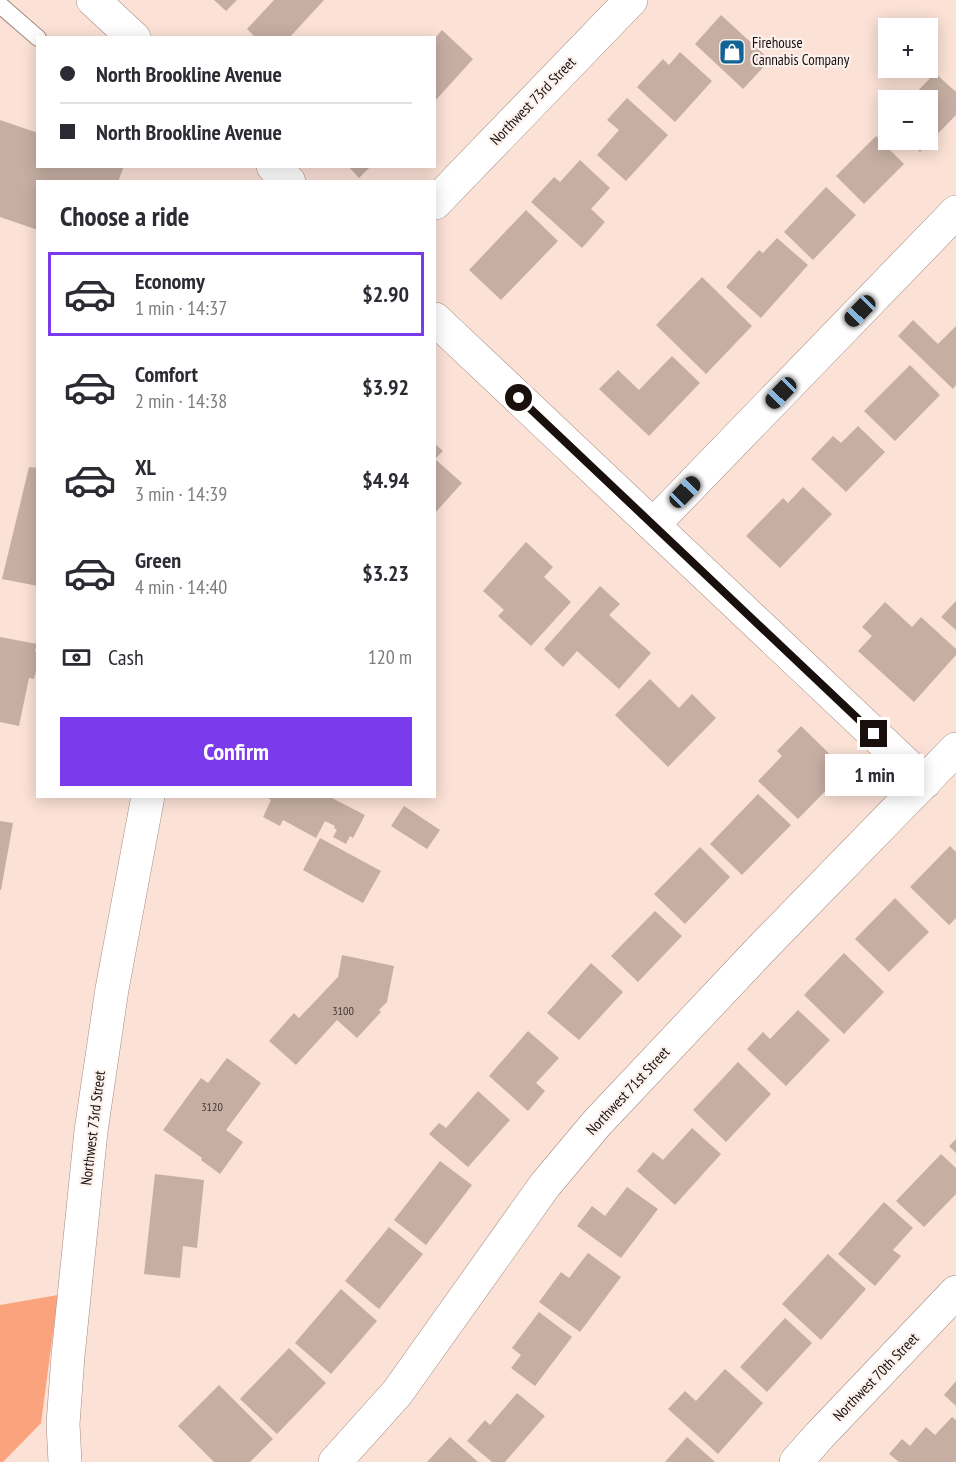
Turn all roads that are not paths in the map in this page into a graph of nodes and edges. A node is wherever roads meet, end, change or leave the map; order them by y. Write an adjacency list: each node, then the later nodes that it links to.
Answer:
1 (93, 0): 5 (street)
2 (631, 0): 8 (street, Northwest 73rd Street)
3 (0, 5): 4 (lane)
4 (36, 36)
5 (132, 36)
6 (275, 168): 7 (street)
7 (287, 180)
8 (436, 201)
9 (956, 212): 11 (street)
10 (436, 320): 11 (street)
11 (653, 525): 13 (street)
12 (956, 749): 13 (street, Northwest 71st Street)
13 (925, 782): 17 (street, Northwest 71st Street)
14 (148, 798): 16 (street, Northwest 73rd Street)
15 (956, 1292): 18 (street, Northwest 70th Street)
16 (65, 1462)
17 (335, 1462)
18 (796, 1462)

